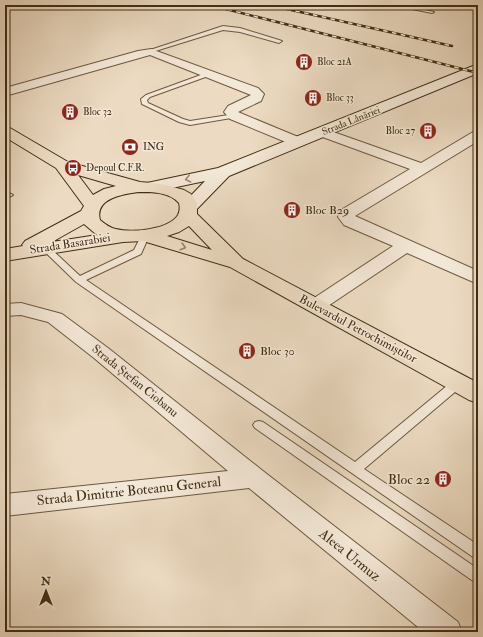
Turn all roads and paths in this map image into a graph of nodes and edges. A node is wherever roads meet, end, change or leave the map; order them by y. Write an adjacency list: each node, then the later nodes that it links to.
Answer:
1 (394, 5): 2 (lane)
2 (432, 12)
3 (279, 40): 4 (lane)
4 (147, 52): 6 (street); 7 (street)
5 (478, 68): 10 (street, Strada Lânăriei)
6 (209, 74): 8 (street); 8 (lane)
7 (5, 92)
8 (236, 116): 12 (street)
9 (5, 131): 13 (main road)
10 (322, 132): 12 (street, Strada Lânăriei); 14 (street)
11 (478, 135): 14 (street)
12 (298, 142): 15 (street, Strada Lânăriei)
13 (62, 165): 16 (main road, Bulevardul Petrochimiștilor); 17 (main road)
14 (422, 168): 21 (street)
15 (223, 172): 16 (street, one-way to 16); 18 (street)
16 (146, 187): 17 (main road, Strada Basarabiei); 18 (main road, Bulevardul Petrochimiștilor)
17 (91, 210): 19 (main road); 23 (main road, Strada Basarabiei)
18 (189, 211): 20 (main road); 24 (main road, Bulevardul Petrochimiștilor)
19 (123, 236): 20 (main road); 22 (main road, Strada Basarabiei)
20 (146, 236): 24 (main road, Bulevardul Petrochimiștilor, one-way to 24); 26 (lane)
21 (405, 246): 25 (street); 27 (street)
22 (46, 248): 23 (main road, Strada Basarabiei); 26 (lane)
23 (11, 254)
24 (237, 263): 27 (main road, Bulevardul Petrochimiștilor)
25 (478, 278)
26 (79, 280): 32 (lane)
27 (315, 306): 29 (main road, Bulevardul Petrochimiștilor)
28 (5, 310): 33 (street, Strada Ștefan Ciobanu)
29 (458, 383): 30 (main road, Bulevardul Petrochimiștilor); 32 (lane)
30 (478, 394)
31 (259, 426): 36 (lane)
32 (355, 469): 35 (lane)
33 (254, 478): 34 (street, Strada Dimitrie Boteanu General); 37 (street, Aleea Urmuz)
34 (5, 504)
35 (478, 553)
36 (476, 572)
37 (447, 632)

